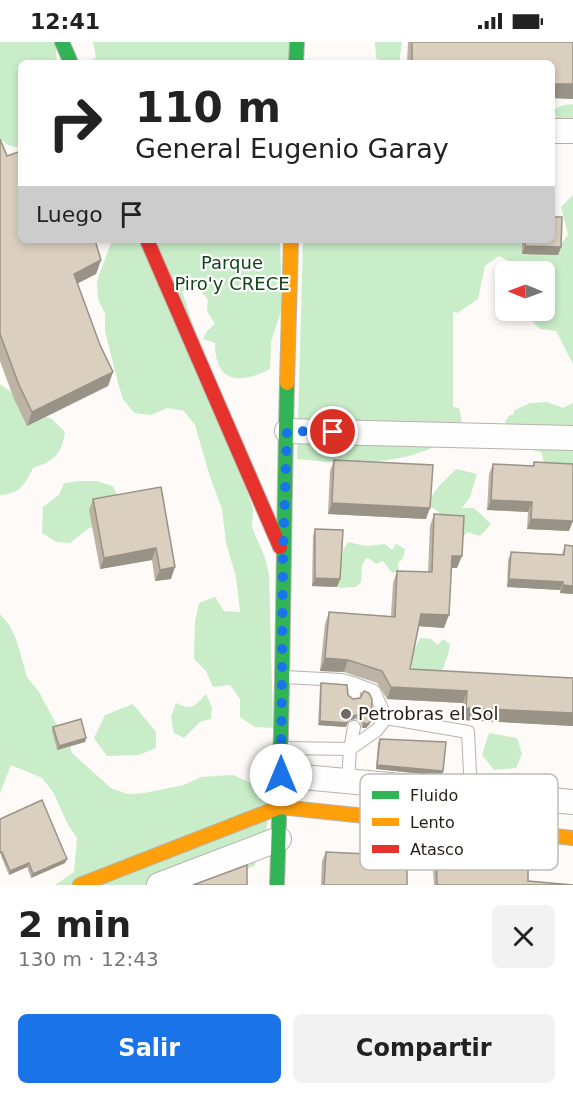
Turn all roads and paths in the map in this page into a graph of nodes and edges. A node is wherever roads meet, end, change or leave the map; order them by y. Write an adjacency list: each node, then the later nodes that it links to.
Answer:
1 (62, 42): 3 (street)
2 (297, 42): 4 (street)
3 (70, 60)
4 (296, 60)
5 (555, 131): 6 (street)
6 (573, 131)
7 (148, 243): 11 (street)
8 (291, 243): 9 (street)
9 (287, 431): 10 (street); 11 (street)
10 (573, 438)
11 (283, 555): 12 (street)
12 (282, 677): 13 (lane); 15 (street)
13 (386, 718): 16 (lane); 17 (lane)
14 (354, 727): 16 (lane)
15 (281, 748): 16 (lane); 18 (street)
16 (350, 749): 19 (lane)
17 (470, 774)
18 (281, 775): 19 (street); 23 (street)
19 (348, 781): 20 (street)
20 (360, 782)
21 (558, 801): 22 (street)
22 (573, 802)
23 (280, 807): 24 (street); 27 (street); 28 (street)
24 (360, 815)
25 (558, 836): 26 (street)
26 (573, 838)
27 (279, 839): 29 (street); 30 (street)
28 (80, 885)
29 (159, 885)
30 (277, 885)

